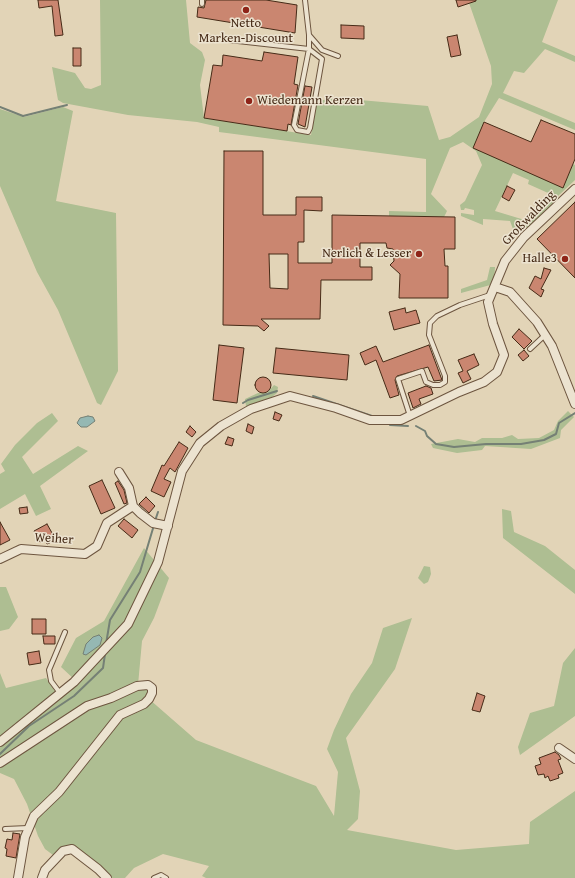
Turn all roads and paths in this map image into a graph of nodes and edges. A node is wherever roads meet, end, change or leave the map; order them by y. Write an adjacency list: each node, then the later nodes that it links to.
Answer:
1 (305, 0): 2 (lane)
2 (309, 35): 4 (lane); 5 (lane)
3 (210, 38): 4 (lane)
4 (309, 49): 4 (lane)
5 (338, 56)
6 (575, 189): 7 (street, Großwalding)
7 (494, 290): 8 (street); 11 (street, Großwalding); 11 (lane)
8 (545, 335): 9 (lane); 10 (street)
9 (530, 349)
10 (575, 404)
11 (410, 416): 14 (street, Großwalding)
12 (119, 472): 13 (street)
13 (133, 506): 14 (street); 15 (street, Weiher)
14 (160, 524): 17 (street)
15 (0, 559)
16 (65, 632): 17 (lane)
17 (60, 693): 18 (street)
18 (0, 742)
19 (560, 748): 20 (street)
20 (575, 759)
21 (0, 763): 22 (street)
22 (29, 828): 23 (lane); 24 (street)
23 (5, 829)
24 (18, 878)
25 (42, 878): 26 (street)
26 (107, 878)
27 (154, 878): 28 (lane)
28 (166, 878)

